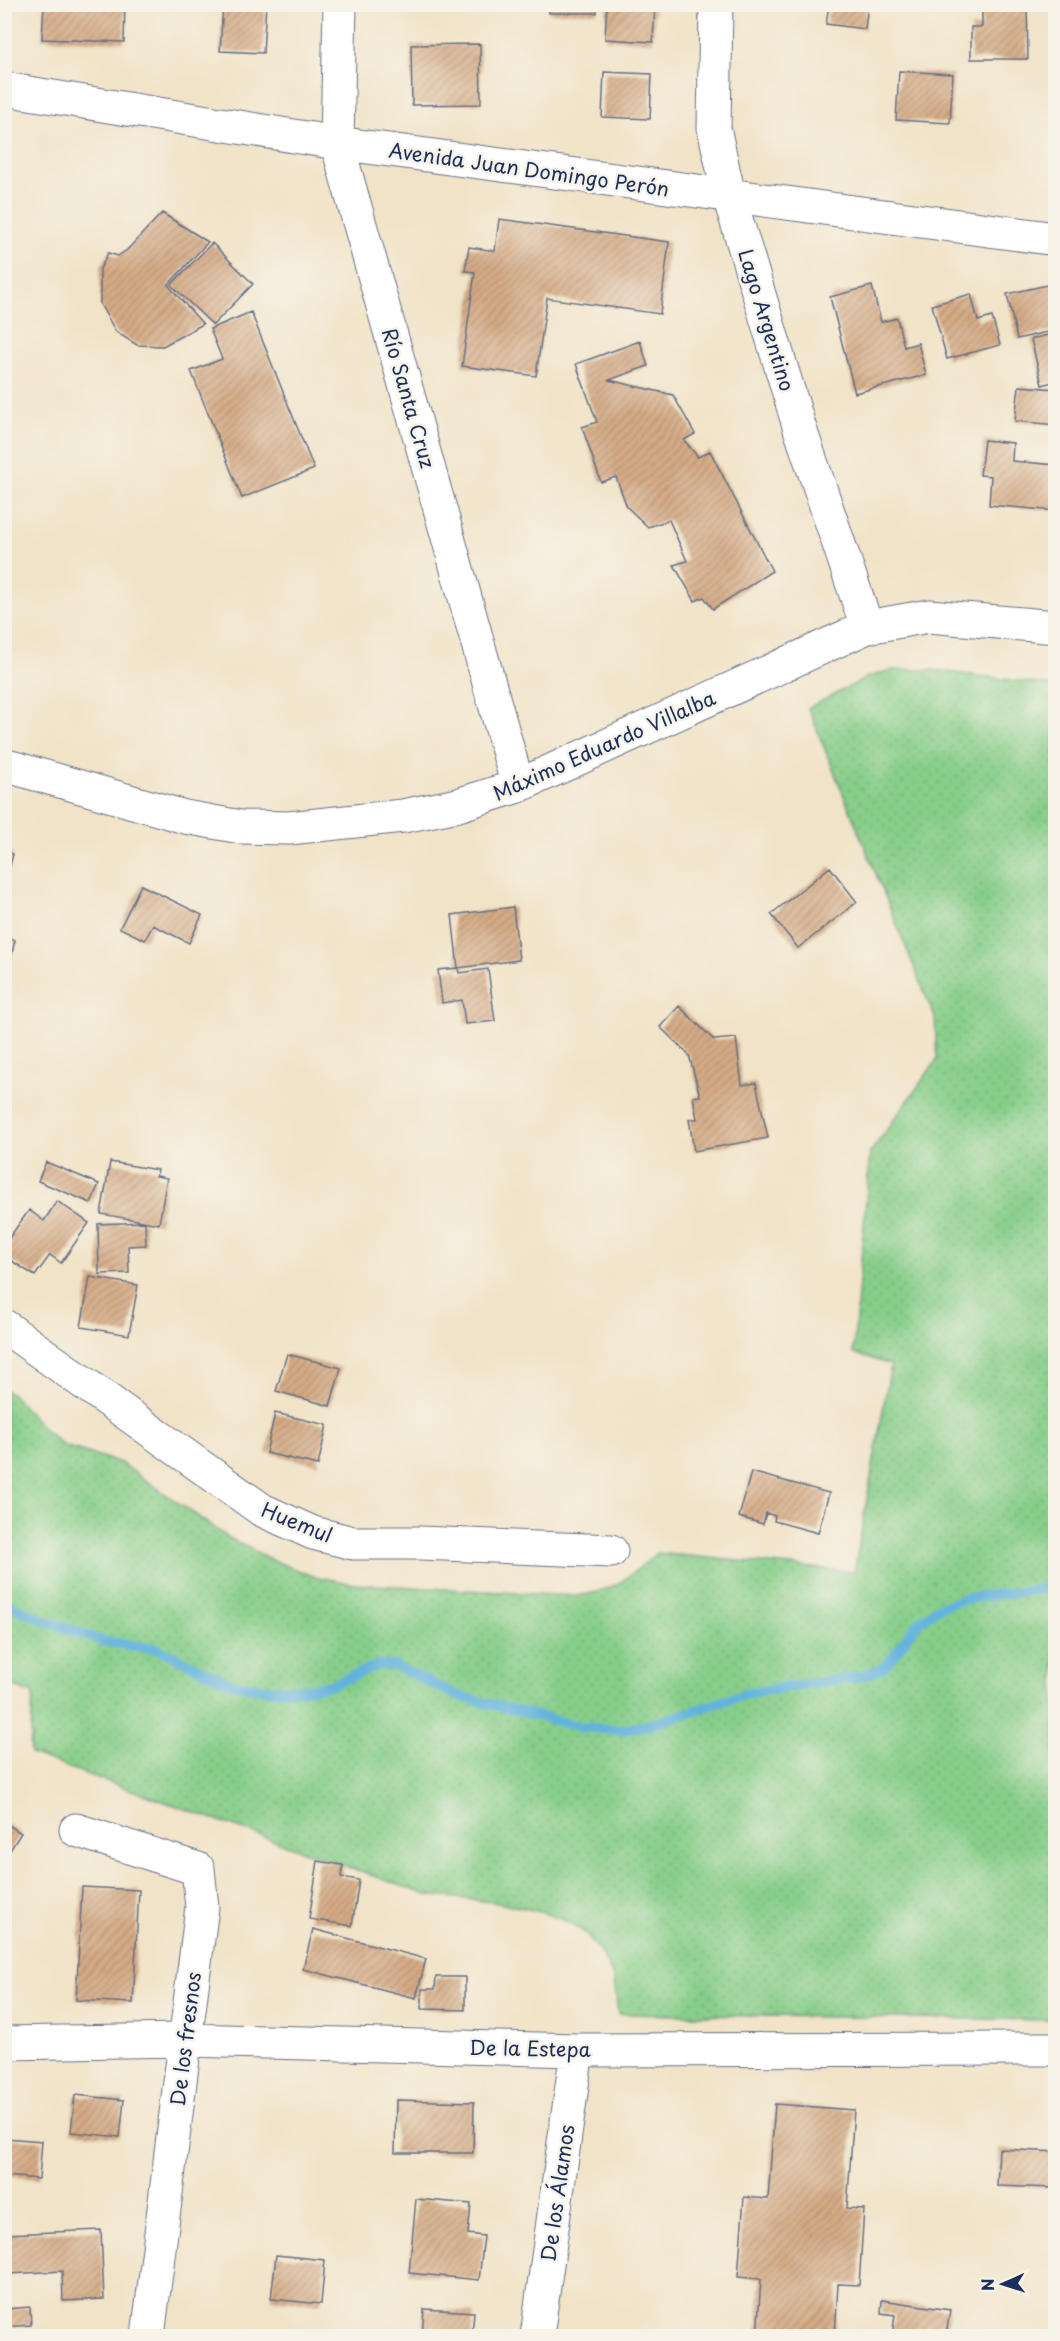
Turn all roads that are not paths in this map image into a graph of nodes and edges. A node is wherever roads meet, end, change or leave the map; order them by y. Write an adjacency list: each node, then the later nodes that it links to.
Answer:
1 (340, 4): 4 (street, Río Santa Cruz)
2 (716, 4): 5 (street, Lago Argentino)
3 (4, 89): 4 (street, Avenida Juan Domingo Perón)
4 (337, 143): 5 (street, Avenida Juan Domingo Perón); 10 (street, Río Santa Cruz)
5 (729, 196): 6 (street, Avenida Juan Domingo Perón); 7 (street, Lago Argentino)
6 (1056, 239)
7 (867, 627): 8 (street, Máximo Eduardo Villalba); 10 (street, Máximo Eduardo Villalba)
8 (1056, 627)
9 (4, 765): 10 (street, Máximo Eduardo Villalba)
10 (518, 786)
11 (4, 1326): 12 (street, Huemul)
12 (611, 1551)
13 (76, 1830): 14 (street, De los fresnos)
14 (185, 2040): 15 (street, De la Estepa); 17 (street, De la Estepa); 18 (street, De los fresnos)
15 (4, 2043)
16 (1056, 2049): 17 (street, De la Estepa)
17 (577, 2050): 19 (street, De los Álamos)
18 (148, 2337)
19 (537, 2337)

